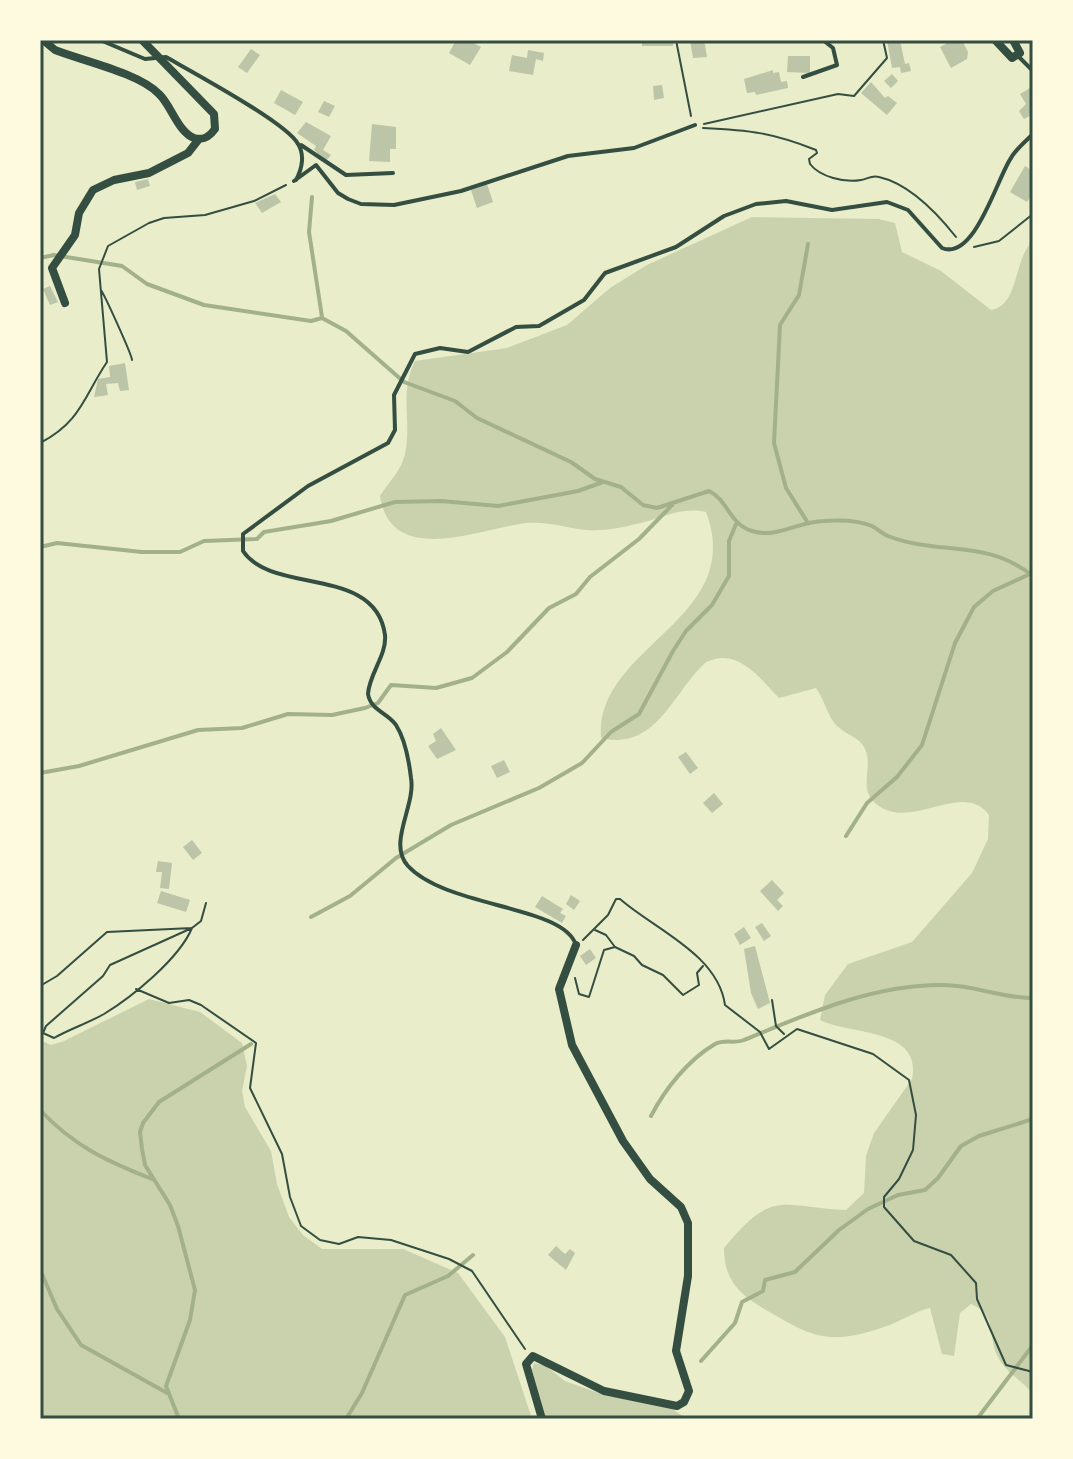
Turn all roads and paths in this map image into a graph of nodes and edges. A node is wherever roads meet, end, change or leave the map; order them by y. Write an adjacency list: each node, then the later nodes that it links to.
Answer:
1 (43, 40): 18 (street)
2 (100, 40): 11 (lane)
3 (142, 40): 11 (street)
4 (676, 40): 16 (path)
5 (720, 40): 6 (lane)
6 (739, 40)
7 (823, 40): 14 (lane)
8 (883, 40): 15 (path)
9 (995, 40): 12 (street)
10 (1013, 40): 12 (street)
11 (157, 56): 18 (street); 19 (lane)
12 (1018, 56): 13 (lane)
13 (1033, 71)
14 (803, 77)
15 (695, 125): 16 (lane); 23 (path)
16 (683, 128): 21 (lane)
17 (1033, 134): 23 (lane)
18 (199, 139): 25 (street)
19 (298, 143): 20 (lane); 21 (lane)
20 (393, 173)
21 (294, 181): 24 (path)
22 (1033, 214): 23 (path)
23 (964, 246): 31 (lane)
24 (101, 289): 26 (path); 27 (path)
25 (65, 303)
26 (132, 360)
27 (40, 443)
28 (206, 903): 29 (path)
29 (192, 928): 35 (path); 36 (path); 36 (path)
30 (595, 930): 31 (path); 32 (path); 34 (path)
31 (576, 945): 33 (street)
32 (615, 947): 33 (path); 34 (path)
33 (569, 966): 39 (street)
34 (704, 966): 38 (path)
35 (40, 986)
36 (136, 989): 39 (path)
37 (772, 1000): 38 (path)
38 (784, 1036): 40 (path)
39 (530, 1357): 41 (street)
40 (1033, 1372)
41 (542, 1419)

